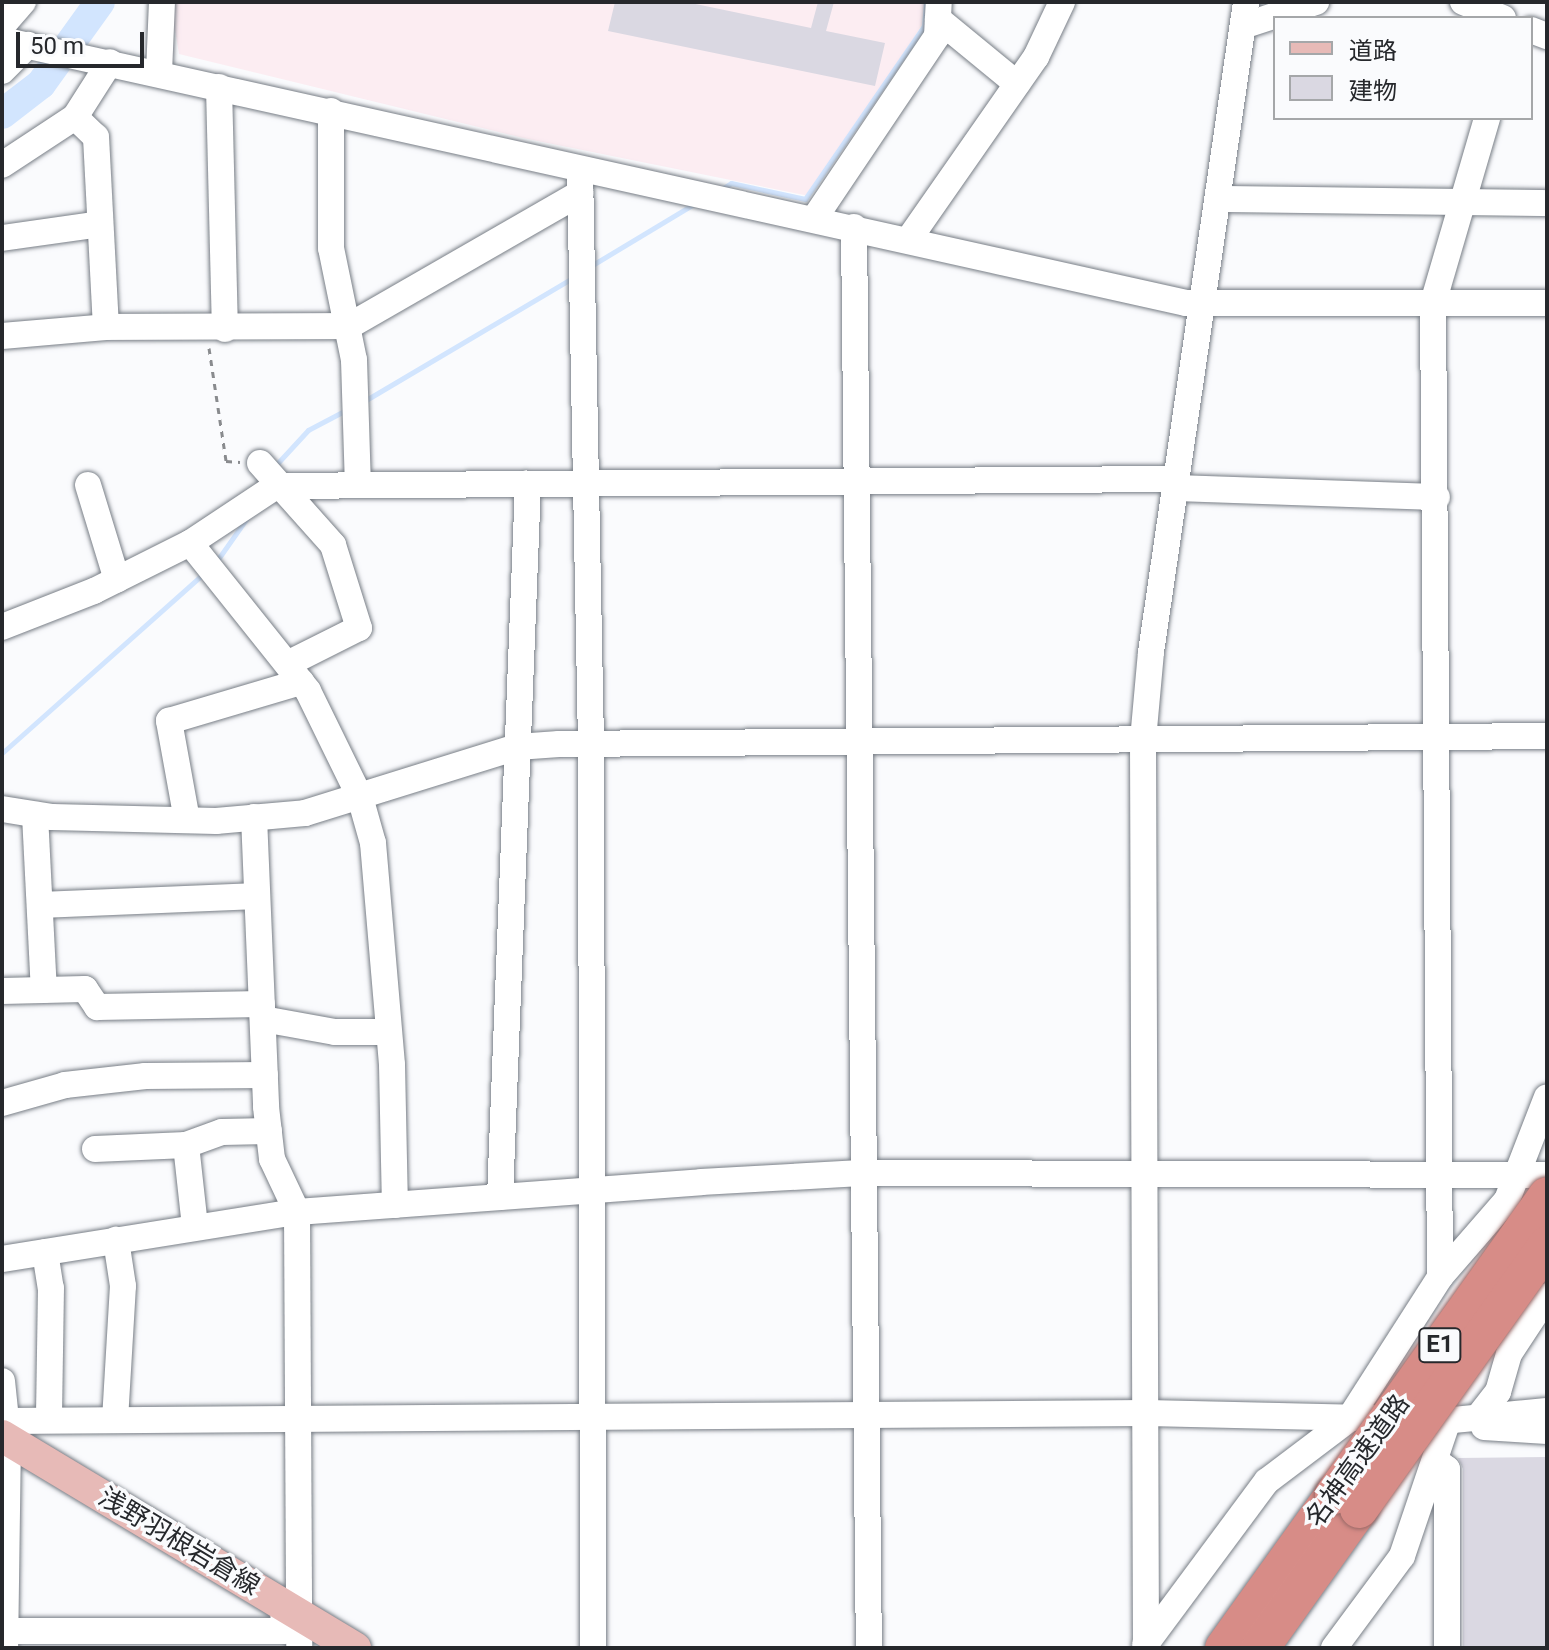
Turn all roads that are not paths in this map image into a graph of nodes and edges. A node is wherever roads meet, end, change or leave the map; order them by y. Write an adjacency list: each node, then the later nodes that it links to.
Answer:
1 (23, 2): 9 (street)
2 (162, 2): 13 (street)
3 (1062, 2): 14 (street)
4 (1316, 2): 7 (street)
5 (1463, 2): 8 (street)
6 (939, 10): 14 (street); 24 (street)
7 (1245, 14): 21 (street)
8 (1498, 16)
9 (2, 26)
10 (15, 42): 11 (street); 12 (street)
11 (110, 62): 13 (street); 17 (street)
12 (2, 71)
13 (159, 73): 15 (street)
14 (1017, 84): 28 (street)
15 (219, 87): 16 (street); 34 (street)
16 (331, 111): 20 (street); 32 (street)
17 (75, 117): 19 (street); 25 (street)
18 (1486, 120): 22 (street)
19 (2, 165)
20 (580, 182): 24 (street); 32 (street); 40 (street)
21 (1219, 199): 22 (street); 29 (street)
22 (1461, 201): 23 (street); 30 (street)
23 (1547, 203)
24 (814, 219): 26 (street)
25 (100, 224): 27 (street); 33 (street)
26 (854, 227): 28 (street); 37 (street)
27 (2, 238)
28 (909, 239): 29 (street)
29 (1206, 303): 30 (street); 38 (street)
30 (1433, 303): 31 (street); 44 (street)
31 (1547, 303)
32 (349, 326): 34 (street); 42 (street)
33 (106, 327): 34 (street); 35 (street)
34 (217, 329)
35 (2, 336)
36 (260, 463): 43 (street)
37 (857, 481): 38 (street); 40 (street); 52 (street)
38 (1176, 483): 44 (street); 51 (street)
39 (528, 484): 40 (street); 42 (street); 54 (street)
40 (587, 484): 53 (street)
41 (88, 485): 46 (street)
42 (358, 485): 43 (street)
43 (276, 486): 45 (street); 48 (street)
44 (1437, 497): 49 (street)
45 (190, 543): 46 (street); 48 (street)
46 (117, 580): 47 (street)
47 (2, 627)
48 (294, 673): 55 (street); 59 (street)
49 (1436, 736): 50 (street); 51 (street); 74 (street)
50 (1547, 736)
51 (1143, 740): 52 (street); 73 (street)
52 (858, 742): 53 (street); 72 (street)
53 (591, 743): 54 (street); 77 (street)
54 (517, 747): 55 (street); 79 (street)
55 (360, 797): 58 (street); 65 (street)
56 (2, 809): 57 (street)
57 (35, 815): 59 (street); 61 (street)
58 (254, 817): 59 (street); 60 (street)
59 (187, 820)
60 (257, 896): 61 (street); 64 (street)
61 (41, 905): 62 (street)
62 (44, 990): 63 (street); 64 (street)
63 (2, 991)
64 (262, 1012): 65 (street); 66 (street)
65 (388, 1032): 80 (street)
66 (265, 1075): 68 (street); 69 (street)
67 (1547, 1097): 75 (street)
68 (2, 1103)
69 (269, 1131): 70 (street); 81 (street)
70 (186, 1145): 71 (street); 82 (street)
71 (95, 1149)
72 (861, 1173): 73 (street); 77 (street); 91 (street)
73 (1144, 1173): 74 (street); 92 (street)
74 (1441, 1173): 75 (street); 87 (street)
75 (1516, 1173): 76 (street); 87 (street)
76 (1547, 1175)
77 (594, 1190): 79 (street); 95 (street)
78 (1547, 1196): 103 (highway, 名神高速道路 / E1, bridge)
79 (500, 1197): 80 (street)
80 (395, 1205): 81 (street)
81 (297, 1212): 82 (street); 94 (street)
82 (195, 1226): 83 (street)
83 (116, 1240): 85 (street); 99 (street)
84 (1547, 1245): 103 (highway, 名神高速道路 / E1, bridge)
85 (45, 1252): 86 (street); 98 (street)
86 (2, 1259)
87 (1440, 1277): 97 (street)
88 (1547, 1296): 89 (street)
89 (1501, 1373): 93 (street); 96 (street)
90 (2, 1381): 101 (street)
91 (865, 1413): 92 (street); 95 (street); 110 (street)
92 (1147, 1413): 97 (street); 106 (street)
93 (1479, 1416): 96 (street); 100 (street)
94 (299, 1417): 95 (street); 99 (street); 104 (street)
95 (590, 1417): 109 (street)
96 (1542, 1418): 100 (street)
97 (1349, 1419): 100 (street); 106 (street)
98 (49, 1420): 99 (street); 101 (street)
99 (115, 1420)
100 (1450, 1420): 102 (street)
101 (5, 1432): 104 (main road, 浅野羽根岩倉線); 105 (street)
102 (1435, 1460): 113 (street); 114 (street)
103 (1346, 1502): 111 (highway, 名神高速道路 / E1); 112 (highway, 名神高速道路 / E1)
104 (291, 1610): 105 (street); 107 (street); 108 (main road, 浅野羽根岩倉線)
105 (4, 1640)
106 (1146, 1647)
107 (299, 1648)
108 (355, 1648)
109 (593, 1648)
110 (869, 1648)
111 (1224, 1648)
112 (1260, 1648)
113 (1334, 1648)
114 (1447, 1648)

